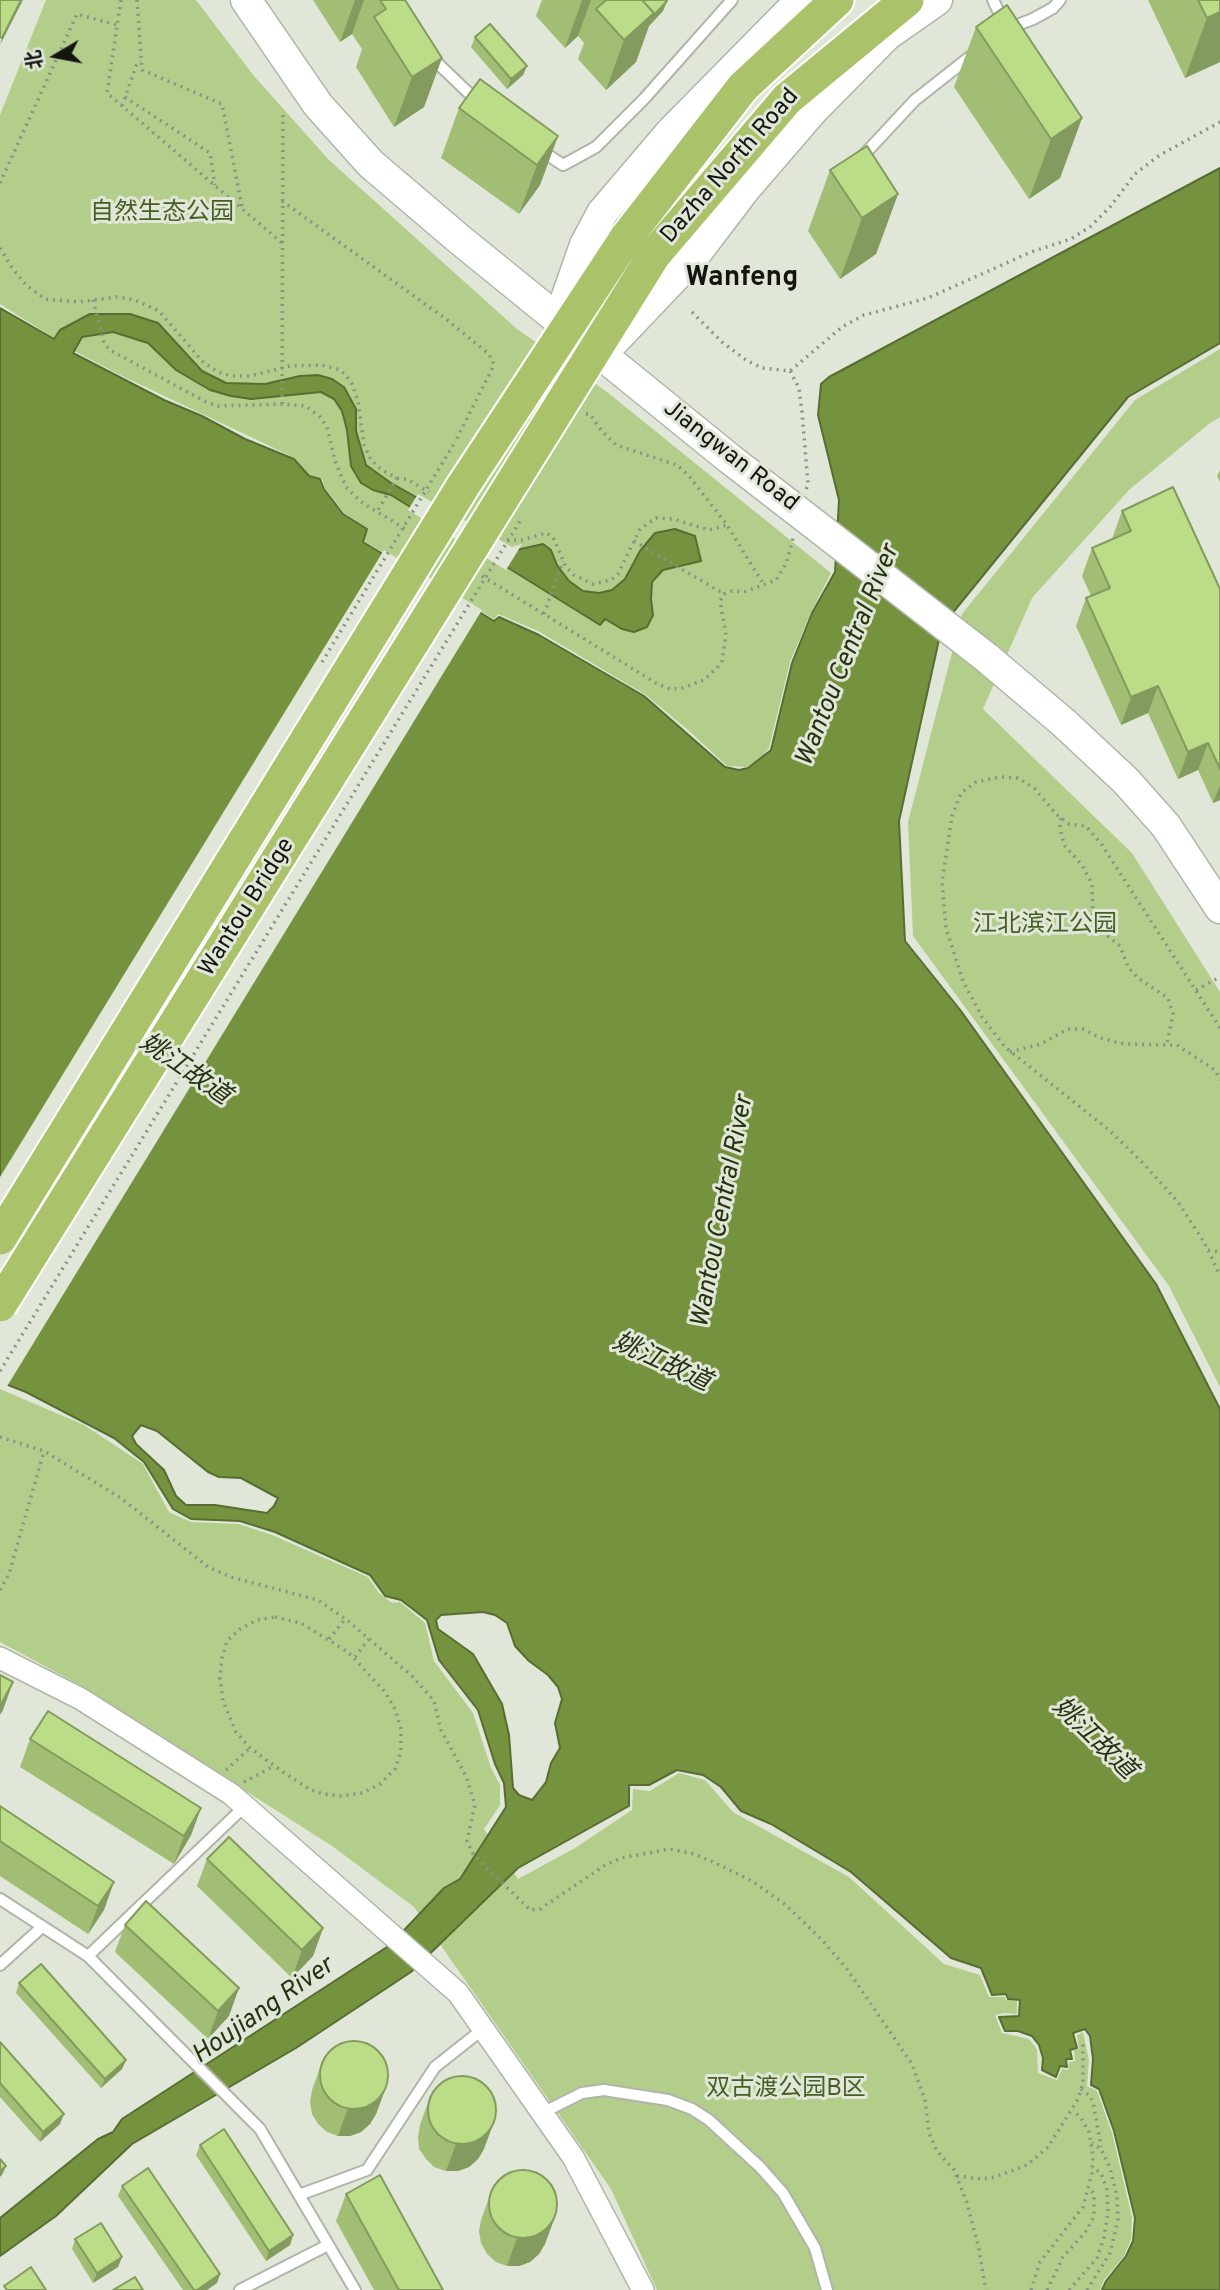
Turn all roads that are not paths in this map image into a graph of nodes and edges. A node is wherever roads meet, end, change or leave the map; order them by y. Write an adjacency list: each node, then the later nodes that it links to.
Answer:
1 (246, 0): 18 (street, Jiangwan Road, bridge)
2 (732, 0): 14 (lane)
3 (801, 0): 6 (street)
4 (837, 0): 16 (main road, Dazha North Road, bridge)
5 (907, 0): 17 (main road, Dazha North Road, bridge)
6 (937, 0)
7 (993, 0): 9 (lane)
8 (1060, 0): 9 (lane)
9 (1007, 29): 10 (lane)
10 (996, 37)
11 (424, 50): 13 (lane)
12 (976, 53): 15 (lane)
13 (491, 111)
14 (533, 144)
15 (853, 166)
16 (451, 493): 19 (main road, Wantou Bridge, bridge)
17 (508, 522): 20 (main road, Wantou Bridge, bridge)
18 (1220, 908)
19 (0, 1238)
20 (0, 1305)
21 (0, 1658): 22 (street)
22 (245, 1806): 25 (lane); 27 (street)
23 (0, 1899): 24 (lane)
24 (42, 1927): 25 (lane); 26 (lane)
25 (88, 1956): 29 (lane)
26 (0, 1965)
27 (483, 2029): 28 (street); 29 (lane)
28 (542, 2113): 33 (street); 34 (lane)
29 (299, 2194): 30 (lane)
30 (328, 2245): 31 (lane); 32 (lane)
31 (240, 2290)
32 (355, 2290)
33 (643, 2290)
34 (827, 2290)

